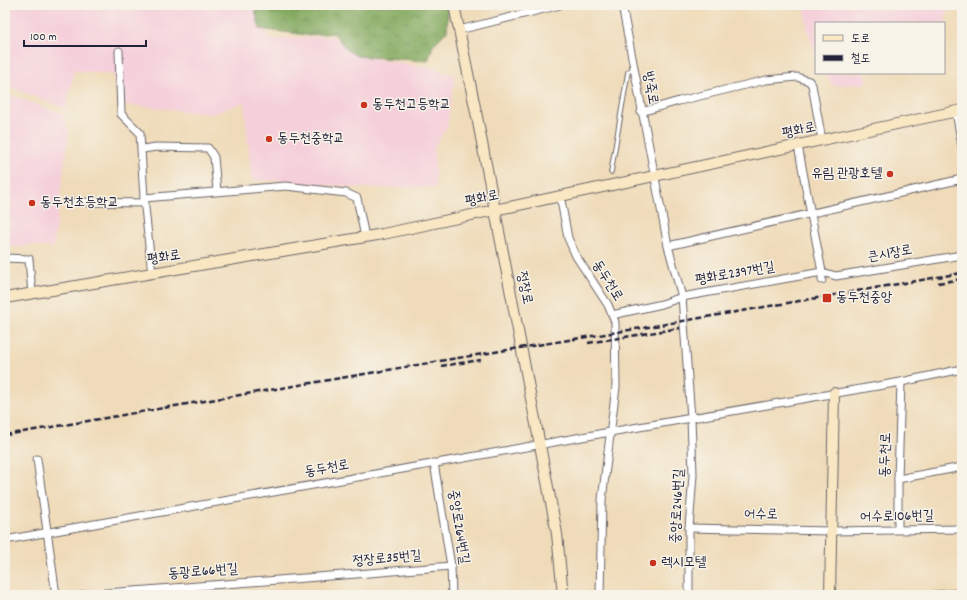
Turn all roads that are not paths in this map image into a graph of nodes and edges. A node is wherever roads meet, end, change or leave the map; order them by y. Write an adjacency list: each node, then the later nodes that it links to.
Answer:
1 (454, 5): 4 (main road, 정장로)
2 (560, 5): 4 (street)
3 (622, 5): 6 (street, 방죽로)
4 (459, 30): 20 (main road, 정장로)
5 (119, 51): 12 (street)
6 (634, 68): 8 (street, 방죽로); 13 (lane)
7 (960, 109): 9 (main road, 평화로); 11 (street)
8 (642, 112): 9 (street); 14 (street, 방죽로)
9 (822, 140): 10 (main road, 평화로)
10 (798, 146): 14 (main road, 평화로); 21 (street)
11 (962, 146)
12 (143, 149): 16 (street); 18 (street)
13 (611, 172)
14 (655, 174): 17 (main road, 평화로); 23 (street, 평화로2397번길)
15 (962, 179): 21 (street)
16 (217, 191): 18 (street); 22 (street)
17 (560, 195): 20 (main road, 평화로); 32 (street, 동두천로)
18 (145, 200): 19 (street); 27 (street)
19 (76, 202)
20 (494, 211): 22 (main road, 평화로); 38 (main road, 정장로)
21 (812, 214): 23 (street); 26 (street)
22 (365, 237): 27 (main road, 평화로)
23 (668, 246): 30 (street, 평화로2397번길)
24 (962, 255): 26 (street, 큰시장로)
25 (5, 258): 29 (street)
26 (822, 272): 28 (street); 30 (street, 평화로2397번길)
27 (152, 274): 29 (main road, 평화로)
28 (822, 280)
29 (32, 294): 31 (main road, 평화로)
30 (682, 297): 32 (street); 36 (street)
31 (5, 298)
32 (612, 315): 37 (street, 동두천로)
33 (962, 369): 34 (street, 동두천로)
34 (901, 382): 35 (street, 동두천로); 42 (street, 동두천로)
35 (834, 393): 36 (street, 동두천로); 47 (main road)
36 (691, 418): 37 (street, 동두천로); 43 (street, 중앙로246번길)
37 (610, 432): 38 (street, 동두천로); 58 (street, 동두천로)
38 (540, 444): 40 (street, 동두천로); 50 (main road, 정장로)
39 (37, 459): 46 (street)
40 (434, 463): 46 (street, 동두천로); 49 (street, 중앙로264번길)
41 (962, 467): 42 (street)
42 (898, 479): 44 (street, 동두천로)
43 (689, 528): 47 (street, 어수로); 59 (street, 중앙로246번길)
44 (898, 529): 45 (street, 어수로106번길); 47 (street, 어수로106번길)
45 (962, 529)
46 (48, 531): 48 (street, 동두천로); 53 (street)
47 (832, 531): 60 (main road)
48 (5, 540)
49 (452, 566): 51 (street, 정장로35번길); 55 (street, 중앙로264번길)
50 (560, 577): 56 (main road); 57 (main road)
51 (324, 578): 54 (street, 동광로66번길)
52 (962, 593): 61 (street)
53 (56, 595)
54 (83, 595)
55 (452, 595)
56 (556, 595)
57 (563, 595)
58 (600, 595)
59 (689, 595)
60 (830, 595)
61 (934, 595)

